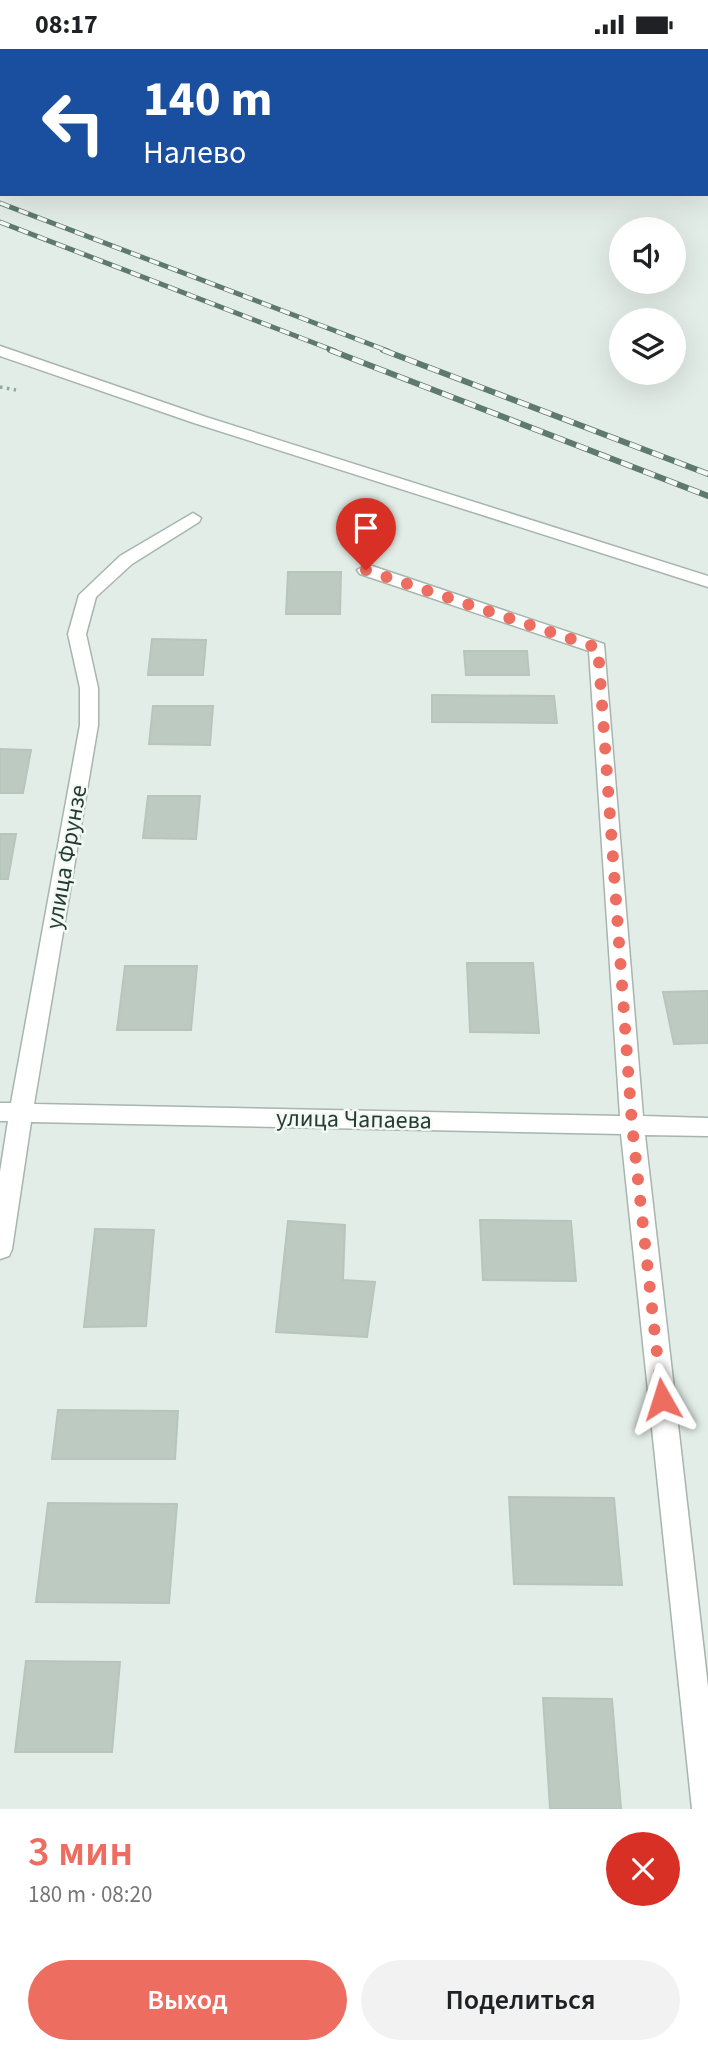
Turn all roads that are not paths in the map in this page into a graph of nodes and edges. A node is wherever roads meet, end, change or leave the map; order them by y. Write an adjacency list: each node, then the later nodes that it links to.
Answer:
1 (0, 351): 4 (street)
2 (193, 518): 5 (street, улица Фрунзе)
3 (366, 570): 6 (street)
4 (708, 582)
5 (10, 1112): 6 (street, улица Чапаева); 8 (street, улица Фрунзе)
6 (632, 1125): 7 (street, улица Чапаева); 9 (street)
7 (708, 1127)
8 (0, 1249)
9 (707, 1809)

